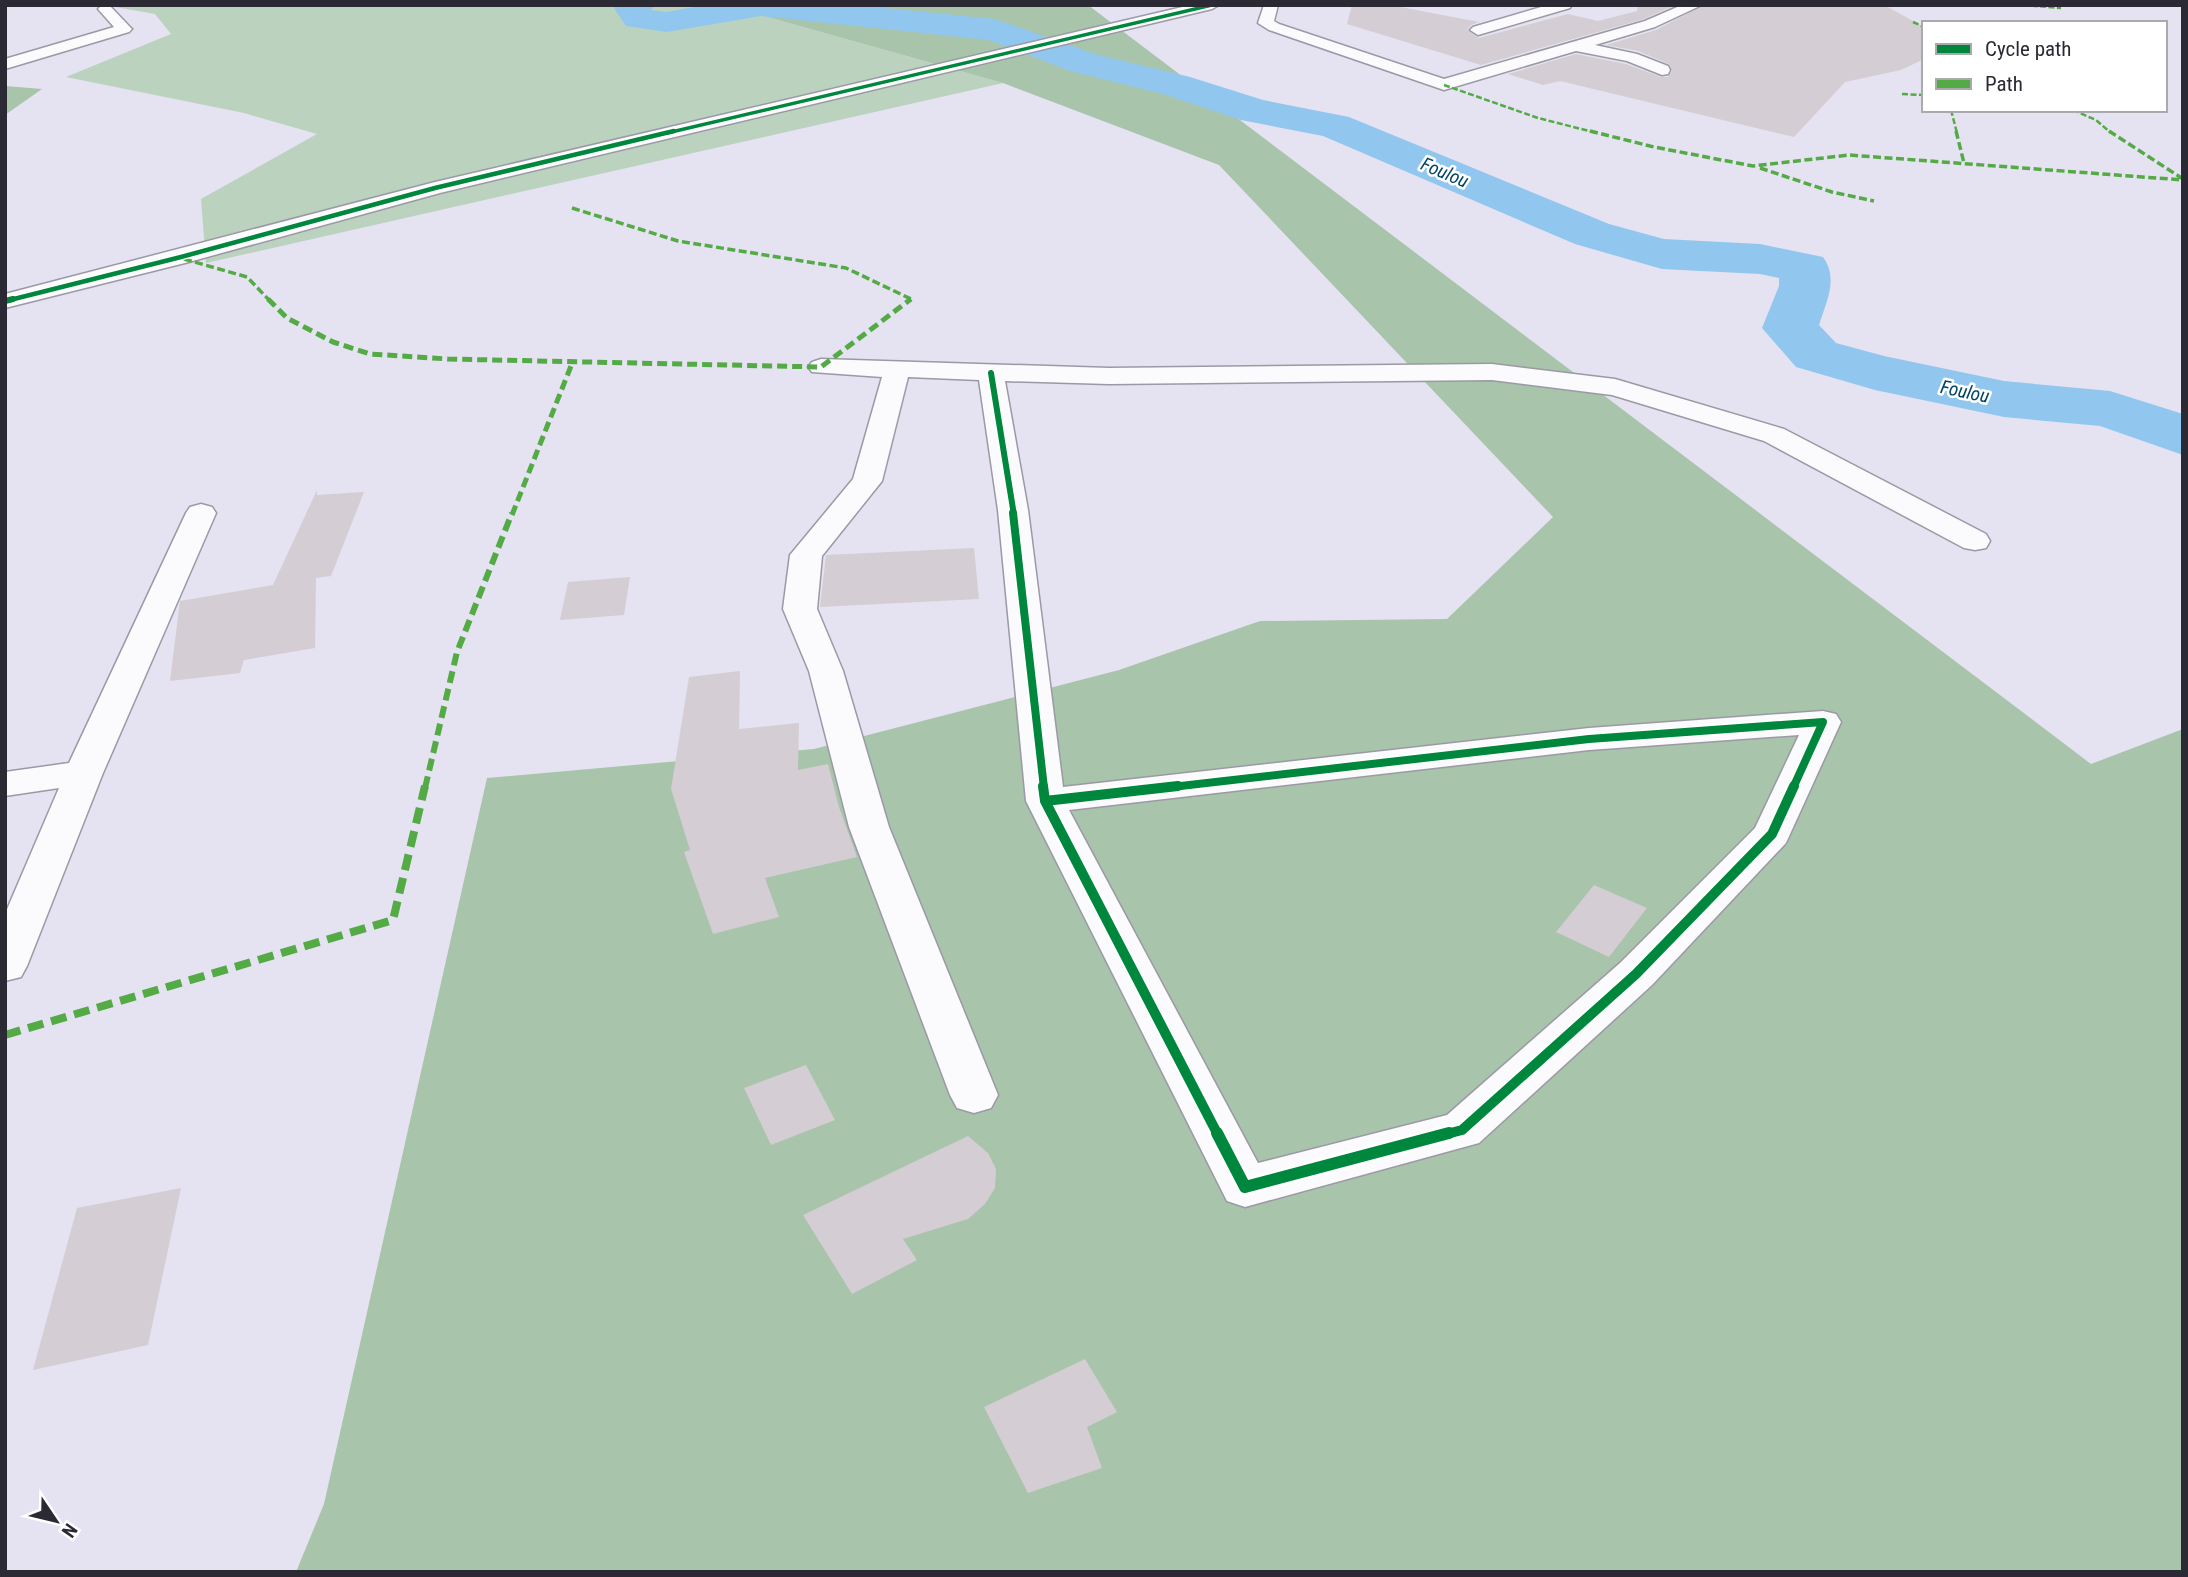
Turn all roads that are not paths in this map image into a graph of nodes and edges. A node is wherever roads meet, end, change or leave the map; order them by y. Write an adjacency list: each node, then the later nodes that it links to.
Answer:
1 (1212, 5): 12 (street)
2 (1271, 5): 9 (street)
3 (1564, 5): 8 (street)
4 (1695, 5): 7 (street)
5 (105, 9): 10 (street)
6 (1592, 23): 7 (street)
7 (1635, 28): 9 (street)
8 (1478, 30)
9 (1575, 46): 11 (street)
10 (5, 64)
11 (1662, 70)
12 (5, 301)
13 (821, 367): 14 (street)
14 (897, 371): 15 (street); 22 (street)
15 (991, 373): 17 (street); 20 (street)
16 (201, 513): 18 (street)
17 (1975, 541)
18 (84, 773): 19 (street); 21 (street)
19 (5, 784)
20 (1045, 801): 20 (street)
21 (5, 966)
22 (974, 1095)

